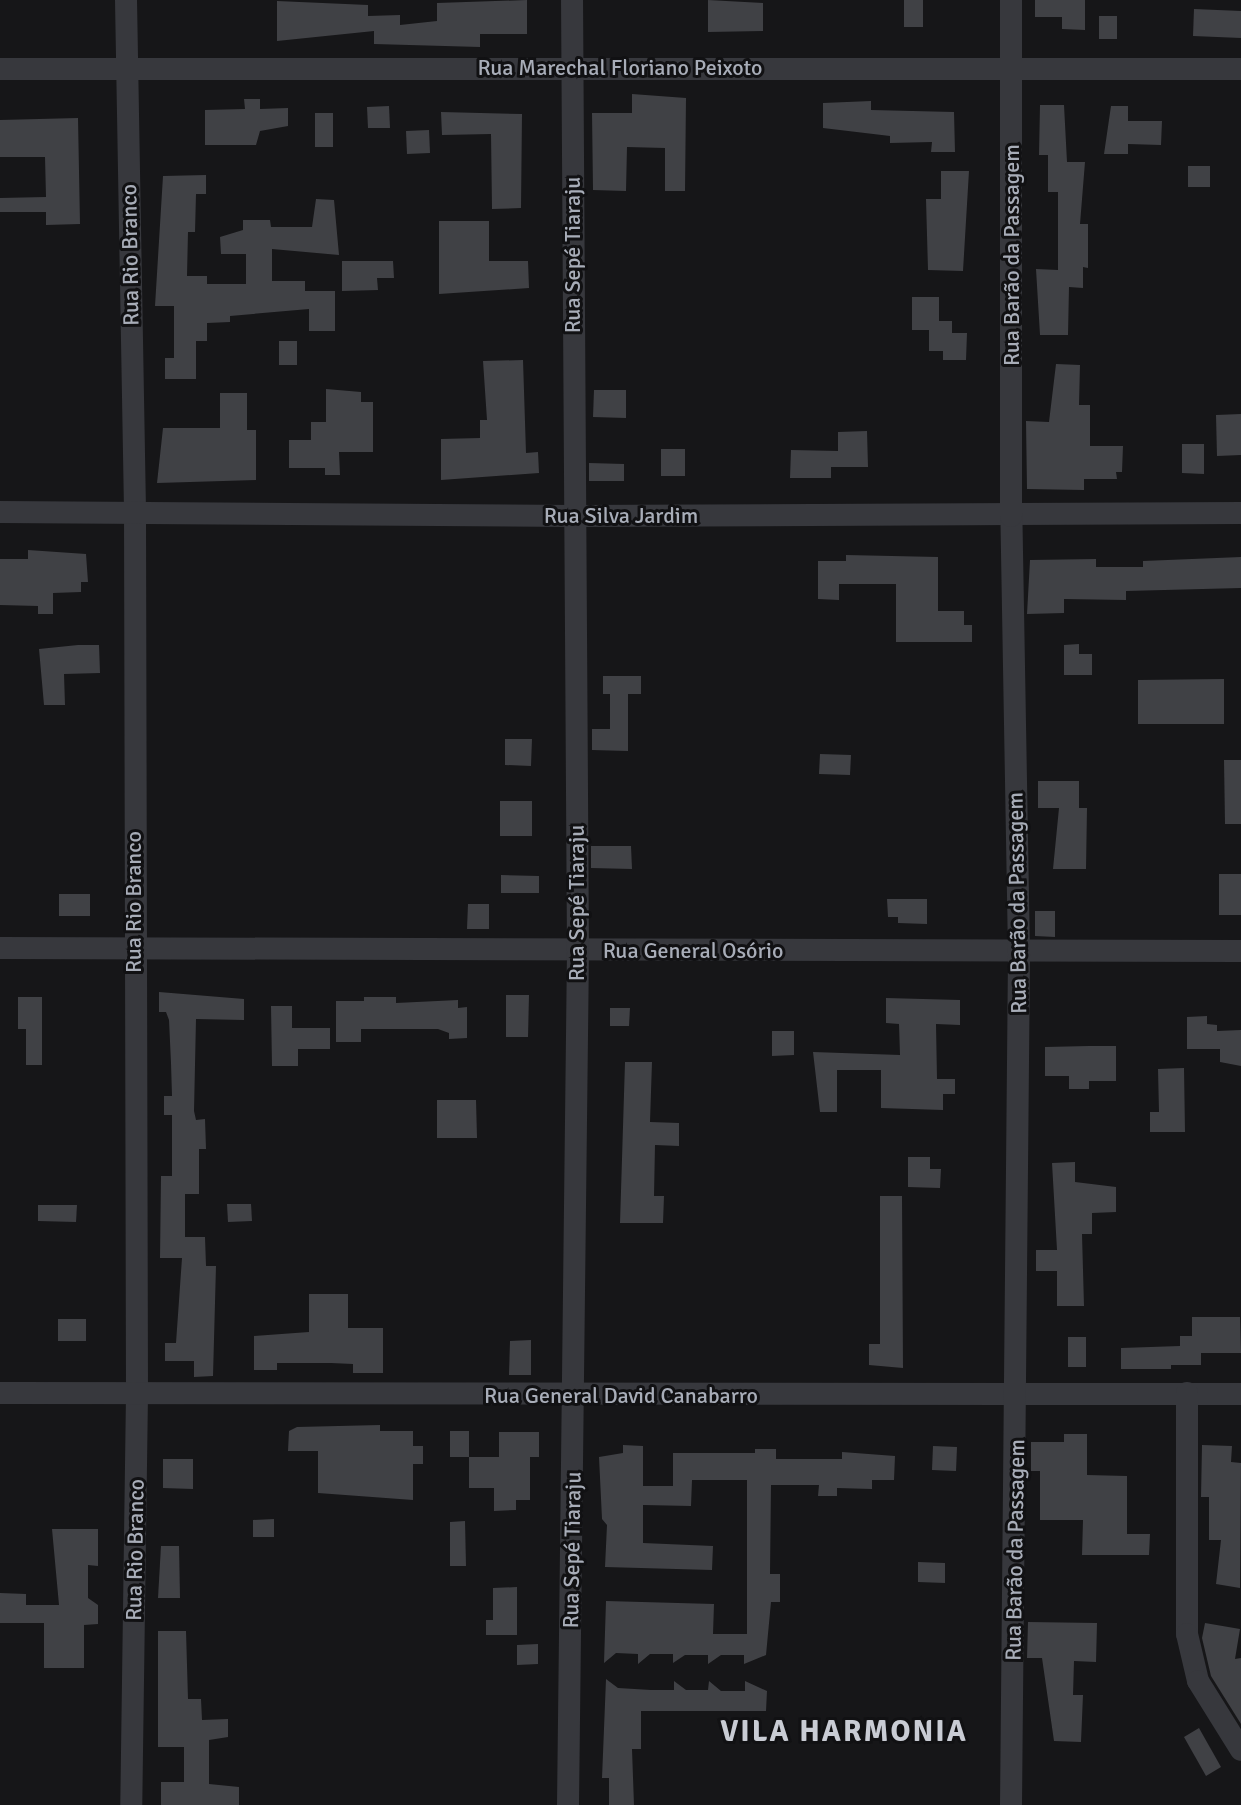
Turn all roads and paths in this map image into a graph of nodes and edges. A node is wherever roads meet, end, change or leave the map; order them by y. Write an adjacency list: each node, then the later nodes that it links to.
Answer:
1 (126, 0): 8 (street, Rua Rio Branco)
2 (572, 0): 5 (street, Rua Sepé Tiaraju)
3 (1011, 0): 4 (street, Rua Barão da Passagem)
4 (1012, 67): 5 (street, Rua Marechal Floriano Peixoto); 7 (street, Rua Marechal Floriano Peixoto); 13 (street, Rua Barão da Passagem)
5 (572, 68): 8 (street, Rua Marechal Floriano Peixoto); 12 (street, Rua Sepé Tiaraju)
6 (0, 69): 8 (street, Rua Marechal Floriano Peixoto)
7 (1241, 69)
8 (126, 71): 10 (street, Rua Rio Branco)
9 (0, 512): 10 (street, Rua Silva Jardim)
10 (135, 513): 12 (street, Rua Silva Jardim); 15 (street, Rua Rio Branco)
11 (1241, 513): 13 (street, Rua Silva Jardim)
12 (574, 516): 13 (street, Rua Silva Jardim); 16 (street, Rua Sepé Tiaraju)
13 (1011, 516): 18 (street, Rua Barão da Passagem)
14 (0, 948): 15 (street, Rua General Osório)
15 (133, 949): 16 (street, Rua General Osório); 22 (street, Rua Rio Branco)
16 (578, 951): 18 (street, Rua General Osório); 24 (street, Rua Sepé Tiaraju)
17 (1241, 951): 18 (street, Rua General Osório)
18 (1019, 953): 20 (street, Rua Barão da Passagem)
19 (0, 1393): 22 (street, Rua General David Canabarro)
20 (1017, 1393): 21 (street, Rua General David Canabarro); 24 (street, Rua General David Canabarro); 28 (street, Rua Barão da Passagem)
21 (1187, 1393): 23 (street, Rua General David Canabarro); 25 (street)
22 (137, 1394): 24 (street, Rua General David Canabarro); 26 (street, Rua Rio Branco)
23 (1241, 1394)
24 (573, 1397): 27 (street, Rua Sepé Tiaraju)
25 (1241, 1750)
26 (131, 1805)
27 (568, 1805)
28 (1011, 1805)

